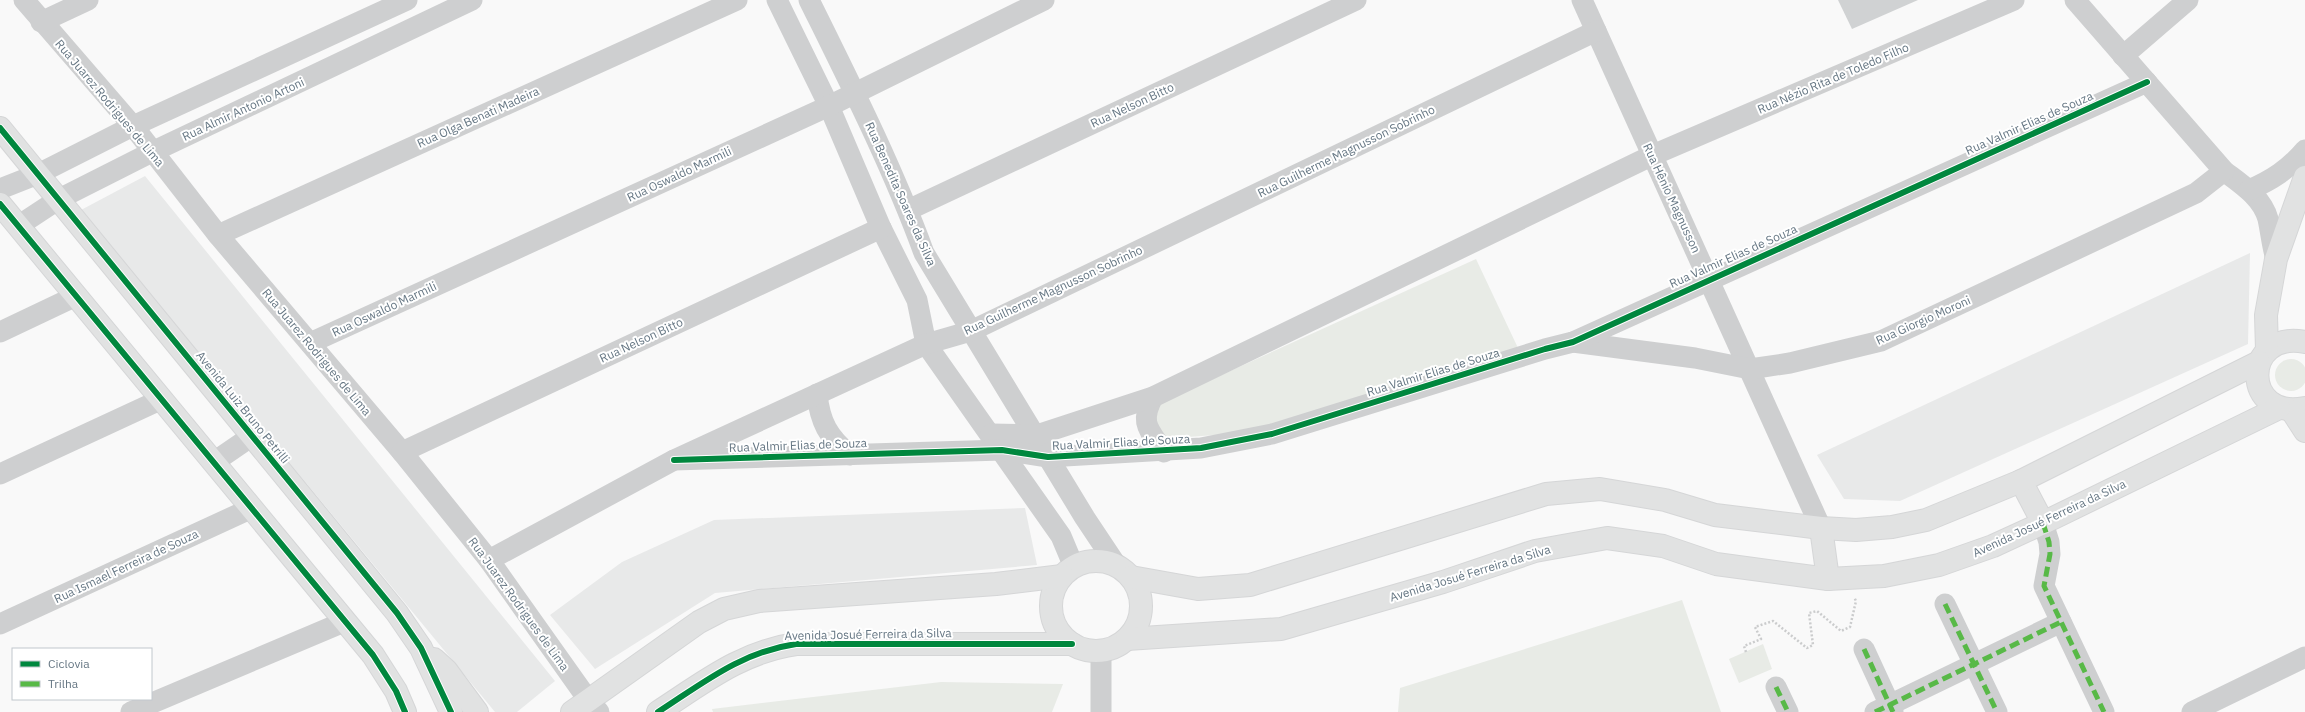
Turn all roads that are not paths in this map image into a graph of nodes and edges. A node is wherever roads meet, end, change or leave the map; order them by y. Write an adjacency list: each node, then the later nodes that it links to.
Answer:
1 (24, 0): 14 (street, Rua Juarez Rodrigues de Lima)
2 (88, 0): 14 (street)
3 (407, 0): 20 (street)
4 (472, 0): 23 (street, Rua Almir Antonio Artoni)
5 (737, 0): 35 (street, Rua Olga Benati Madeira)
6 (777, 0): 19 (street)
7 (809, 0): 18 (street, Rua Benedita Soares da Silva)
8 (1044, 0): 18 (street, Rua Oswaldo Marmili)
9 (1356, 0): 32 (street, Rua Nelson Bitto)
10 (1582, 0): 15 (street, Rua Hênio Magnusson)
11 (2014, 0): 24 (street, Rua Nézio Rita de Toledo Filho)
12 (2075, 0): 16 (street)
13 (2188, 0): 16 (street)
14 (41, 22): 20 (street, Rua Juarez Rodrigues de Lima)
15 (1596, 31): 24 (street, Rua Hênio Magnusson); 39 (street, Rua Guilherme Magnusson Sobrinho)
16 (2123, 56): 17 (street)
17 (2147, 82): 25 (street); 37 (street, Rua Valmir Elias de Souza)
18 (854, 92): 19 (street, Rua Oswaldo Marmili); 32 (street, Rua Benedita Soares da Silva)
19 (829, 106): 34 (street); 43 (street, Rua Oswaldo Marmili)
20 (133, 126): 23 (street, Rua Juarez Rodrigues de Lima); 26 (street)
21 (0, 128): 26 (main road, Avenida Luiz Bruno Petrilli)
22 (2305, 150): 29 (street)
23 (152, 152): 30 (street, Rua Almir Antonio Artoni); 35 (street, Rua Juarez Rodrigues de Lima)
24 (1653, 155): 37 (street, Rua Hênio Magnusson); 48 (street, Rua Nézio Rita de Toledo Filho)
25 (2224, 171): 29 (street); 46 (street, Rua Giorgio Moroni)
26 (38, 174): 28 (street); 30 (main road, Avenida Luiz Bruno Petrilli)
27 (2305, 177): 36 (main road)
28 (0, 190)
29 (2249, 190): 36 (street)
30 (60, 199): 33 (street, Rua Almir Antonio Artoni); 53 (main road, Avenida Luiz Bruno Petrilli)
31 (0, 204): 33 (main road)
32 (908, 210): 39 (street, Rua Benedita Soares da Silva)
33 (18, 226): 38 (main road)
34 (881, 228): 44 (street); 55 (street, Rua Nelson Bitto)
35 (218, 235): 43 (street, Rua Juarez Rodrigues de Lima)
36 (2276, 259): 45 (main road)
37 (1709, 279): 41 (street, Rua Valmir Elias de Souza); 46 (street, Rua Hênio Magnusson)
38 (76, 296): 40 (street); 49 (main road)
39 (971, 331): 44 (street, Rua Guilherme Magnusson Sobrinho); 52 (street, Rua Benedita Soares da Silva)
40 (0, 332)
41 (1573, 342): 46 (street, Rua Giorgio Moroni); 56 (street, Rua Valmir Elias de Souza)
42 (2305, 342): 45 (main road)
43 (310, 343): 55 (street, Rua Juarez Rodrigues de Lima)
44 (926, 344): 47 (street, Rua Guilherme Magnusson Sobrinho); 54 (street)
45 (2263, 356): 50 (main road); 62 (main road)
46 (1750, 369): 65 (street, Rua Hênio Magnusson)
47 (817, 394): 57 (street); 59 (street, Rua Guilherme Magnusson Sobrinho)
48 (1153, 398): 52 (street, Rua Nézio Rita de Toledo Filho); 56 (street)
49 (162, 399): 60 (main road); 61 (street)
50 (2292, 409): 51 (main road); 64 (main road, Avenida Josué Ferreira da Silva)
51 (2305, 431)
52 (1037, 435): 54 (street, Rua Nézio Rita de Toledo Filho); 58 (street, Rua Benedita Soares da Silva)
53 (252, 436): 60 (street); 76 (main road, Avenida Luiz Bruno Petrilli)
54 (996, 442): 57 (street, Rua Valmir Elias de Souza); 58 (street, Rua Valmir Elias de Souza); 68 (street)
55 (402, 452): 66 (street, Rua Juarez Rodrigues de Lima)
56 (1164, 452): 58 (street, Rua Valmir Elias de Souza)
57 (850, 454): 59 (street, Rua Valmir Elias de Souza)
58 (1048, 457): 67 (street, Rua Benedita Soares da Silva)
59 (674, 460): 66 (street, Rua Guilherme Magnusson Sobrinho)
60 (214, 462): 63 (main road)
61 (0, 474)
62 (2021, 481): 64 (main road); 65 (main road)
63 (252, 508): 71 (main road); 73 (street, Rua Ismael Ferreira de Souza)
64 (2043, 523): 69 (main road, Avenida Josué Ferreira da Silva); 72 (street)
65 (1821, 528): 67 (main road); 69 (main road)
66 (489, 560): 82 (street, Rua Juarez Rodrigues de Lima)
67 (1124, 571): 68 (main road); 74 (main road)
68 (1068, 572): 75 (main road); 82 (main road)
69 (1837, 578): 74 (main road, Avenida Josué Ferreira da Silva)
70 (1945, 604): 80 (street)
71 (346, 621): 84 (street); 85 (main road)
72 (2061, 622): 80 (street); 92 (street)
73 (0, 624)
74 (1127, 639): 78 (main road)
75 (1072, 644): 78 (main road); 88 (main road, Avenida Josué Ferreira da Silva)
76 (421, 648): 86 (main road, Avenida Luiz Bruno Petrilli); 87 (main road)
77 (1864, 649): 83 (street)
78 (1101, 651): 89 (street)
79 (2305, 657): 93 (street)
80 (1974, 664): 83 (street); 91 (street)
81 (1776, 687): 90 (street)
82 (587, 708)
83 (1886, 710)
84 (131, 712)
85 (405, 712)
86 (451, 712)
87 (477, 712)
88 (658, 712)
89 (1101, 712)
90 (1788, 712)
91 (1997, 712)
92 (2104, 712)
93 (2192, 712)

